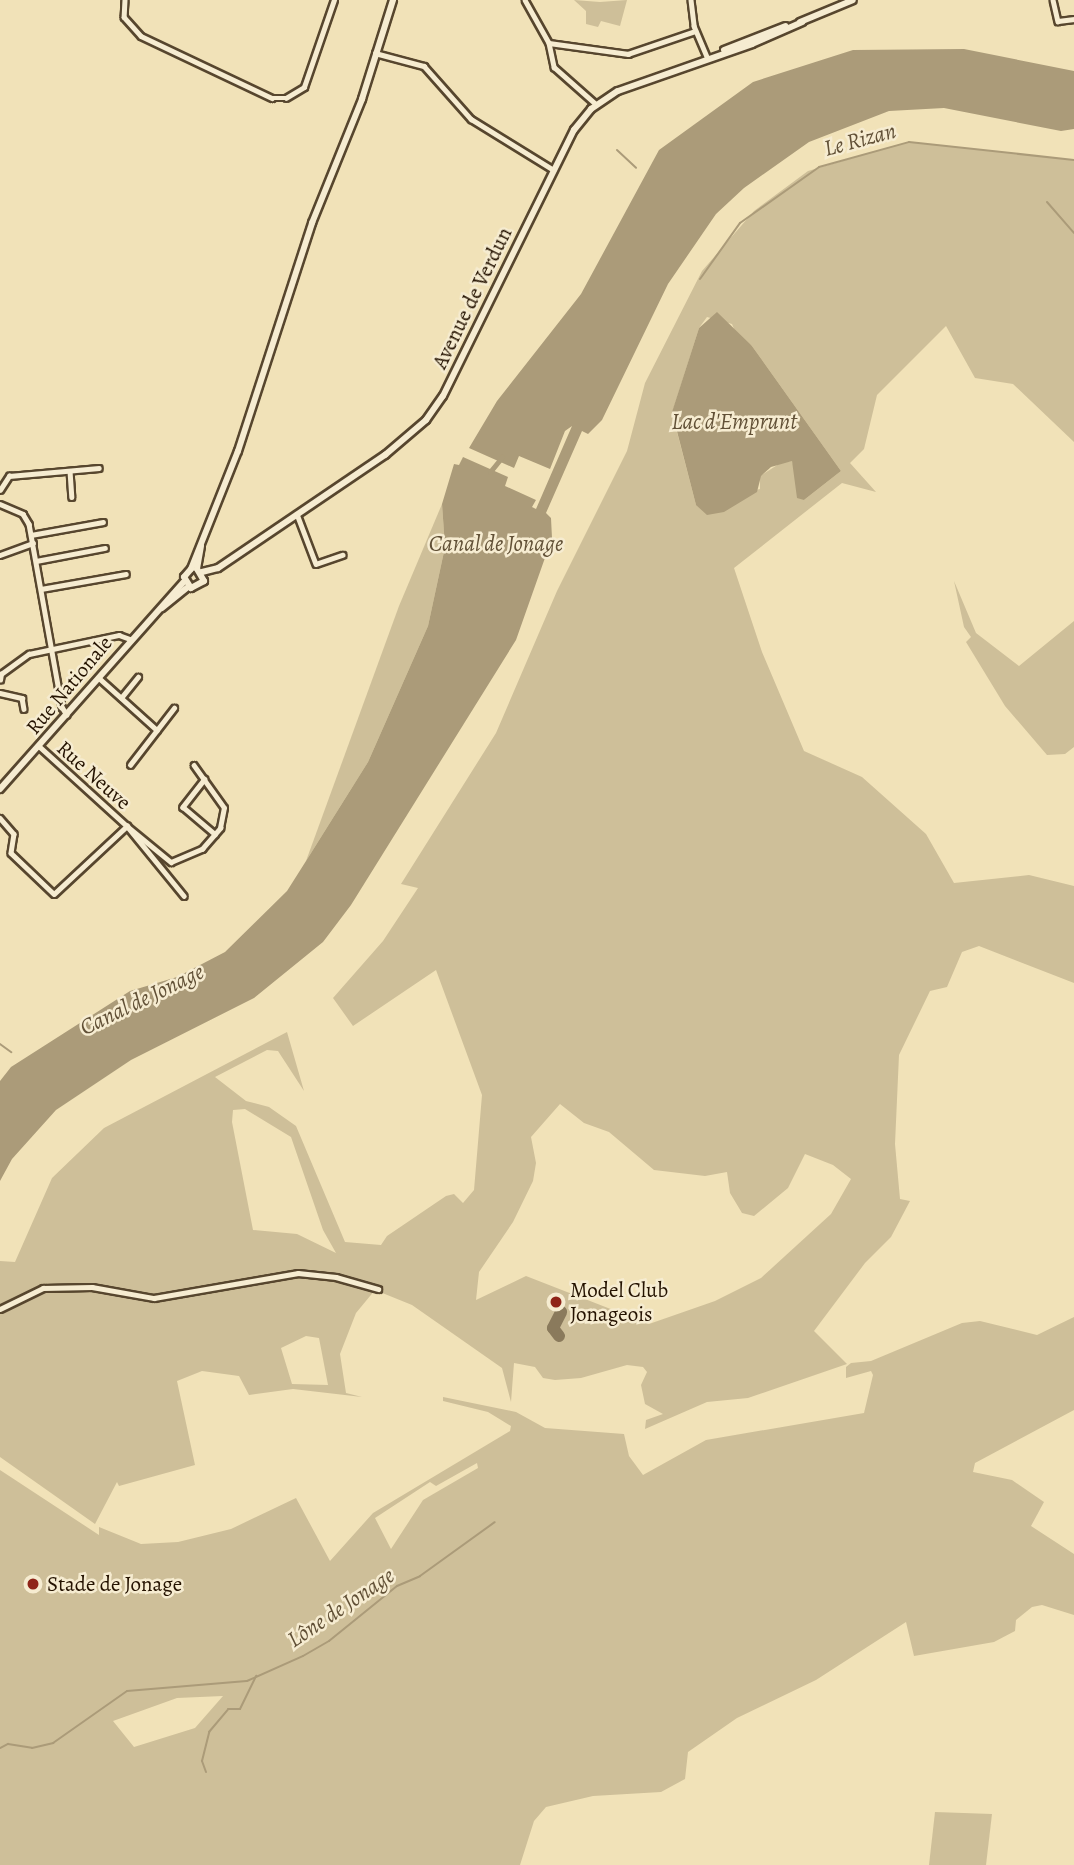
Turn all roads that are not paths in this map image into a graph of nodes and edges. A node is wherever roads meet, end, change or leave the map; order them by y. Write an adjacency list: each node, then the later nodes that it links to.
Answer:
1 (125, 0): 2 (street)
2 (334, 0)
3 (393, 0): 14 (main road)
4 (526, 0): 10 (street)
5 (534, 0): 10 (street)
6 (691, 0): 12 (street)
7 (853, 0): 9 (main road, Avenue de Verdun)
8 (1052, 0): 11 (street)
9 (844, 2): 15 (main road, Avenue de Verdun)
10 (533, 10): 13 (street)
11 (1074, 19)
12 (695, 31): 13 (street); 15 (street)
13 (549, 43): 16 (street)
14 (375, 53): 17 (street); 32 (main road)
15 (710, 56): 16 (main road, Avenue de Verdun)
16 (596, 104): 17 (main road, Avenue de Verdun)
17 (554, 170): 23 (main road, Avenue de Verdun)
18 (99, 468): 19 (street)
19 (71, 471): 20 (street); 21 (street)
20 (0, 489)
21 (72, 497)
22 (0, 504): 25 (street)
23 (297, 514): 28 (main road, Avenue de Verdun); 30 (street)
24 (103, 522): 25 (street)
25 (31, 535): 26 (street)
26 (33, 543): 29 (street); 31 (street)
27 (105, 548): 31 (street)
28 (241, 550): 32 (main road, Avenue de Verdun); 34 (main road, Avenue de Verdun)
29 (0, 555)
30 (342, 555)
31 (36, 561): 36 (street)
32 (197, 570): 34 (main road); 35 (main road)
33 (126, 574): 36 (street)
34 (204, 581): 35 (main road, Avenue de Verdun)
35 (186, 585): 37 (main road, Rue Nationale)
36 (41, 589): 38 (street)
37 (130, 639): 38 (street); 40 (main road, Rue Nationale)
38 (51, 649): 41 (street); 46 (street)
39 (138, 677): 43 (street)
40 (99, 678): 43 (street); 46 (main road, Rue Nationale)
41 (0, 680)
42 (0, 693): 45 (street)
43 (121, 698): 47 (street)
44 (174, 708): 47 (street)
45 (24, 709)
46 (67, 715): 48 (main road, Rue Nationale)
47 (157, 730): 49 (street)
48 (40, 747): 52 (main road, Rue Nationale); 54 (street, Rue Neuve)
49 (130, 765)
50 (194, 766): 51 (street)
51 (205, 779): 55 (street); 55 (street)
52 (0, 789)
53 (0, 818): 54 (street)
54 (127, 826): 55 (street, Rue Neuve); 56 (street, Rue Neuve)
55 (215, 834)
56 (184, 896)
57 (378, 1289): 58 (street)
58 (0, 1310)

